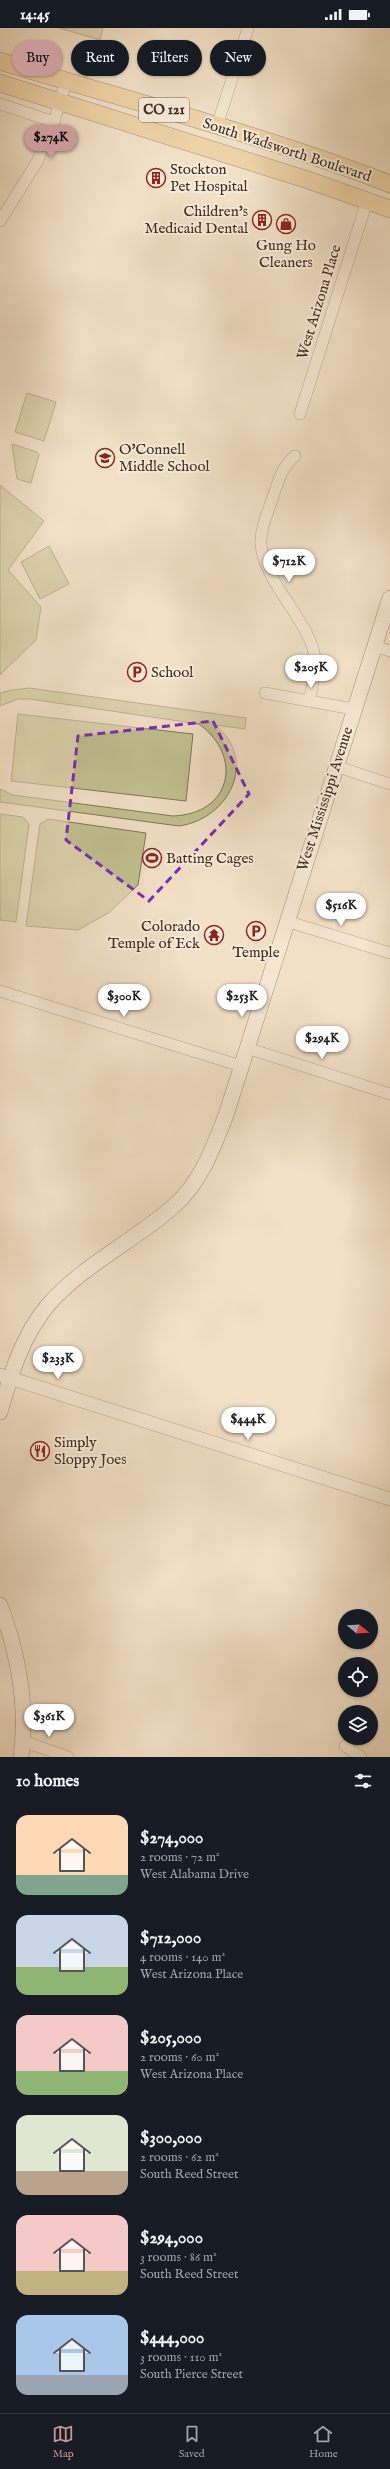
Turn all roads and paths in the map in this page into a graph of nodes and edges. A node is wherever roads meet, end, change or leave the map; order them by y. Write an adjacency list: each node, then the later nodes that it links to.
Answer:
1 (248, 28): 8 (street)
2 (0, 61): 3 (main road, South Wadsworth Boulevard / CO 121)
3 (66, 81): 5 (street); 8 (main road, South Wadsworth Boulevard / CO 121)
4 (0, 83): 5 (main road, South Wadsworth Boulevard / CO 121)
5 (60, 102): 7 (street); 9 (main road, South Wadsworth Boulevard / CO 121)
6 (0, 104): 7 (street)
7 (54, 122): 13 (street)
8 (217, 126): 9 (main road); 10 (main road, South Wadsworth Boulevard / CO 121)
9 (144, 128): 11 (main road, South Wadsworth Boulevard / CO 121)
10 (390, 184)
11 (367, 200): 12 (main road, South Wadsworth Boulevard / CO 121); 14 (street, West Arizona Place)
12 (390, 209)
13 (0, 221)
14 (300, 414)
15 (295, 456): 20 (street)
16 (390, 598): 17 (main road, West Mississippi Avenue)
17 (375, 646): 18 (street); 21 (main road, West Mississippi Avenue)
18 (390, 651)
19 (265, 693): 20 (street)
20 (309, 701): 21 (street)
21 (353, 709): 22 (main road, West Mississippi Avenue)
22 (335, 766): 23 (street); 24 (main road, West Mississippi Avenue)
23 (390, 784)
24 (286, 921): 25 (street); 27 (main road, West Mississippi Avenue)
25 (390, 953)
26 (0, 991): 28 (street)
27 (247, 1048): 28 (main road, West Mississippi Avenue); 29 (street)
28 (241, 1066): 30 (main road, West Mississippi Avenue)
29 (390, 1094)
30 (5, 1376): 31 (main road, West Mississippi Avenue); 32 (street)
31 (0, 1412)
32 (390, 1500)
33 (0, 1605): 34 (main road)
34 (23, 1741): 36 (main road); 37 (street)
35 (345, 1746): 38 (street)
36 (21, 1757)
37 (68, 1757)
38 (361, 1757)

